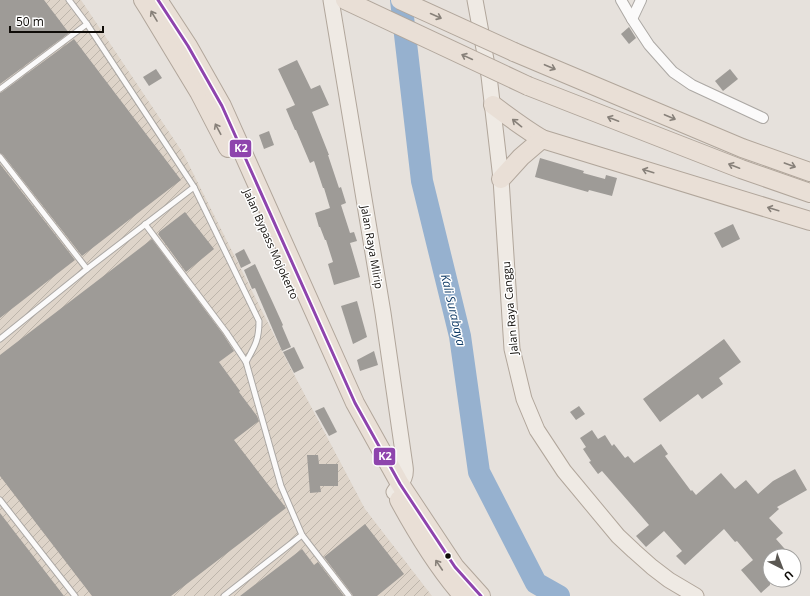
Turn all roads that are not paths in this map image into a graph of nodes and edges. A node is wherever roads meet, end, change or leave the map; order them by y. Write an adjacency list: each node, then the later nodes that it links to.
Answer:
1 (69, 0): 11 (lane)
2 (143, 0): 26 (highway, Jalan Bypass Mojokerto, one-way to 2)
3 (158, 0): 26 (highway, Jalan Bypass Mojokerto)
4 (331, 0): 26 (main road, Jalan Raya Mlirip)
5 (345, 0): 20 (highway, one-way to 5, bridge)
6 (400, 0): 17 (highway, one-way to 17, bridge)
7 (476, 0): 13 (main road, Jalan Raya Canggu)
8 (621, 0): 10 (street)
9 (640, 0): 10 (street)
10 (632, 19): 14 (street)
11 (87, 24): 12 (lane); 19 (lane)
12 (0, 89)
13 (493, 106): 15 (highway, one-way to 13); 18 (main road, Jalan Raya Canggu)
14 (763, 118)
15 (542, 139): 18 (highway); 21 (highway, one-way to 15)
16 (0, 157): 23 (lane)
17 (810, 172)
18 (501, 179): 34 (main road, Jalan Raya Canggu)
19 (194, 188): 22 (lane); 25 (lane)
20 (810, 193)
21 (810, 221)
22 (145, 224): 23 (lane); 25 (lane)
23 (87, 269): 24 (lane)
24 (0, 339)
25 (246, 362): 28 (lane)
26 (397, 488): 32 (highway, one-way to 26); 33 (highway)
27 (0, 500): 29 (lane)
28 (302, 535): 30 (lane); 31 (lane)
29 (75, 596)
30 (224, 596)
31 (349, 596)
32 (463, 596)
33 (481, 596)
34 (696, 596)

